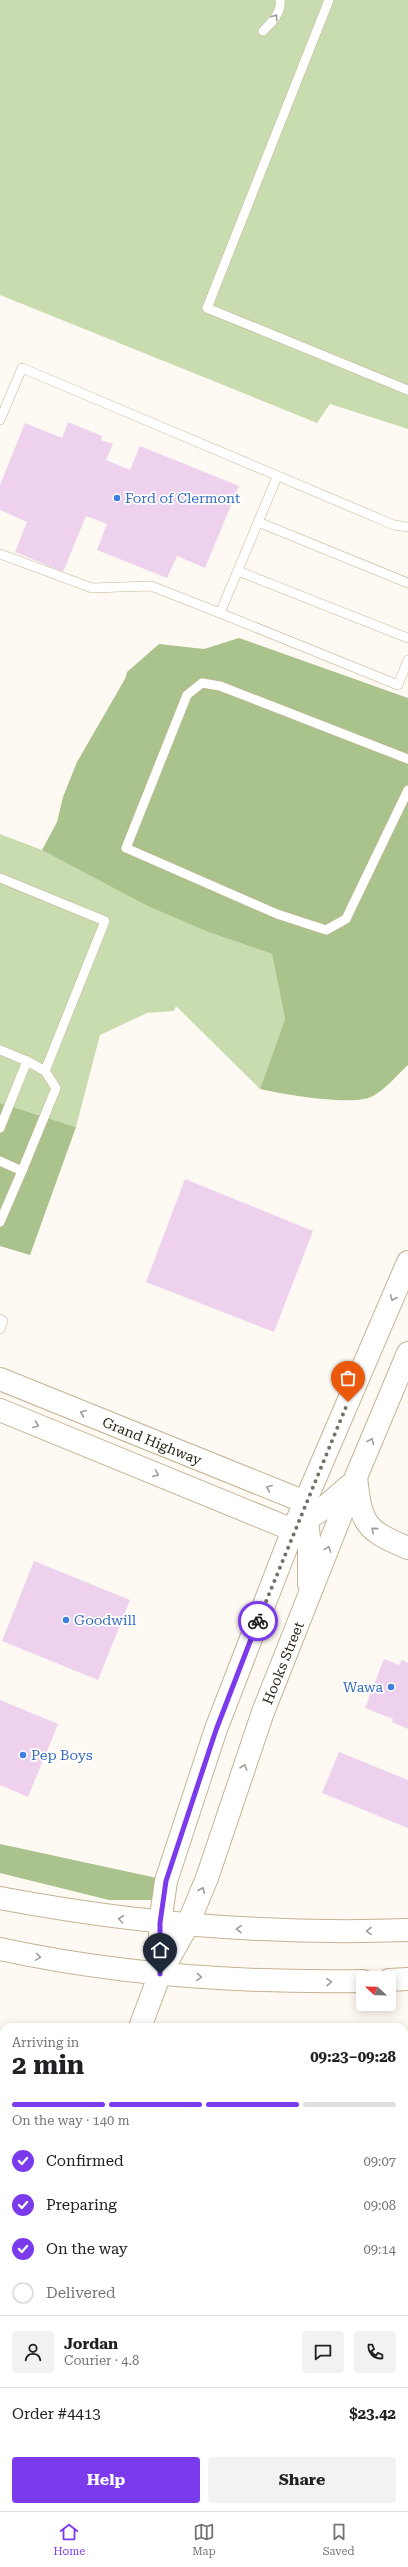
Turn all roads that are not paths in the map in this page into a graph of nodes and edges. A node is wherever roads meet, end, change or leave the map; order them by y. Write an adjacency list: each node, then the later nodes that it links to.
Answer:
1 (280, 0): 3 (lane, one-way to 1)
2 (329, 0): 4 (lane)
3 (263, 31)
4 (408, 390)
5 (0, 420): 6 (lane)
6 (277, 477): 7 (lane); 8 (lane)
7 (258, 522): 10 (lane); 11 (lane)
8 (408, 527)
9 (0, 554): 12 (lane)
10 (238, 571): 12 (lane); 13 (lane)
11 (408, 583)
12 (220, 613): 14 (lane)
13 (408, 638)
14 (408, 660)
15 (408, 759): 16 (lane)
16 (408, 790)
17 (0, 878): 20 (lane)
18 (0, 1050): 19 (lane)
19 (27, 1061): 20 (lane); 21 (lane)
20 (45, 1071): 23 (lane)
21 (0, 1128)
22 (0, 1161): 23 (lane)
23 (22, 1170): 24 (lane)
24 (3, 1206): 25 (lane)
25 (0, 1222)
26 (408, 1262): 33 (main road, Hooks Street, one-way to 33)
27 (0, 1319): 28 (lane)
28 (0, 1329)
29 (408, 1353): 32 (main road, Hooks Street, one-way to 29)
30 (0, 1379): 33 (main road, Grand Highway, one-way to 30)
31 (0, 1410): 33 (main road, Grand Highway, one-way to 33)
32 (356, 1477): 33 (main road); 34 (main road, one-way to 32); 35 (main road, Hooks Street, one-way to 32)
33 (302, 1517): 35 (main road); 37 (main road, Hooks Street)
34 (408, 1548)
35 (304, 1611): 38 (main road, Hooks Street, one-way to 35)
36 (0, 1898): 37 (main road, one-way to 36)
37 (160, 1923): 38 (main road); 41 (main road, Hooks Street)
38 (187, 1926): 39 (main road, one-way to 38); 41 (main road, Hooks Street)
39 (408, 1930)
40 (0, 1949): 41 (main road, one-way to 41)
41 (160, 1974): 44 (main road, one-way to 44); 45 (main road, Hooks Street)
42 (408, 1979): 43 (main road)
43 (396, 1980)
44 (356, 1981)
45 (142, 2023)

